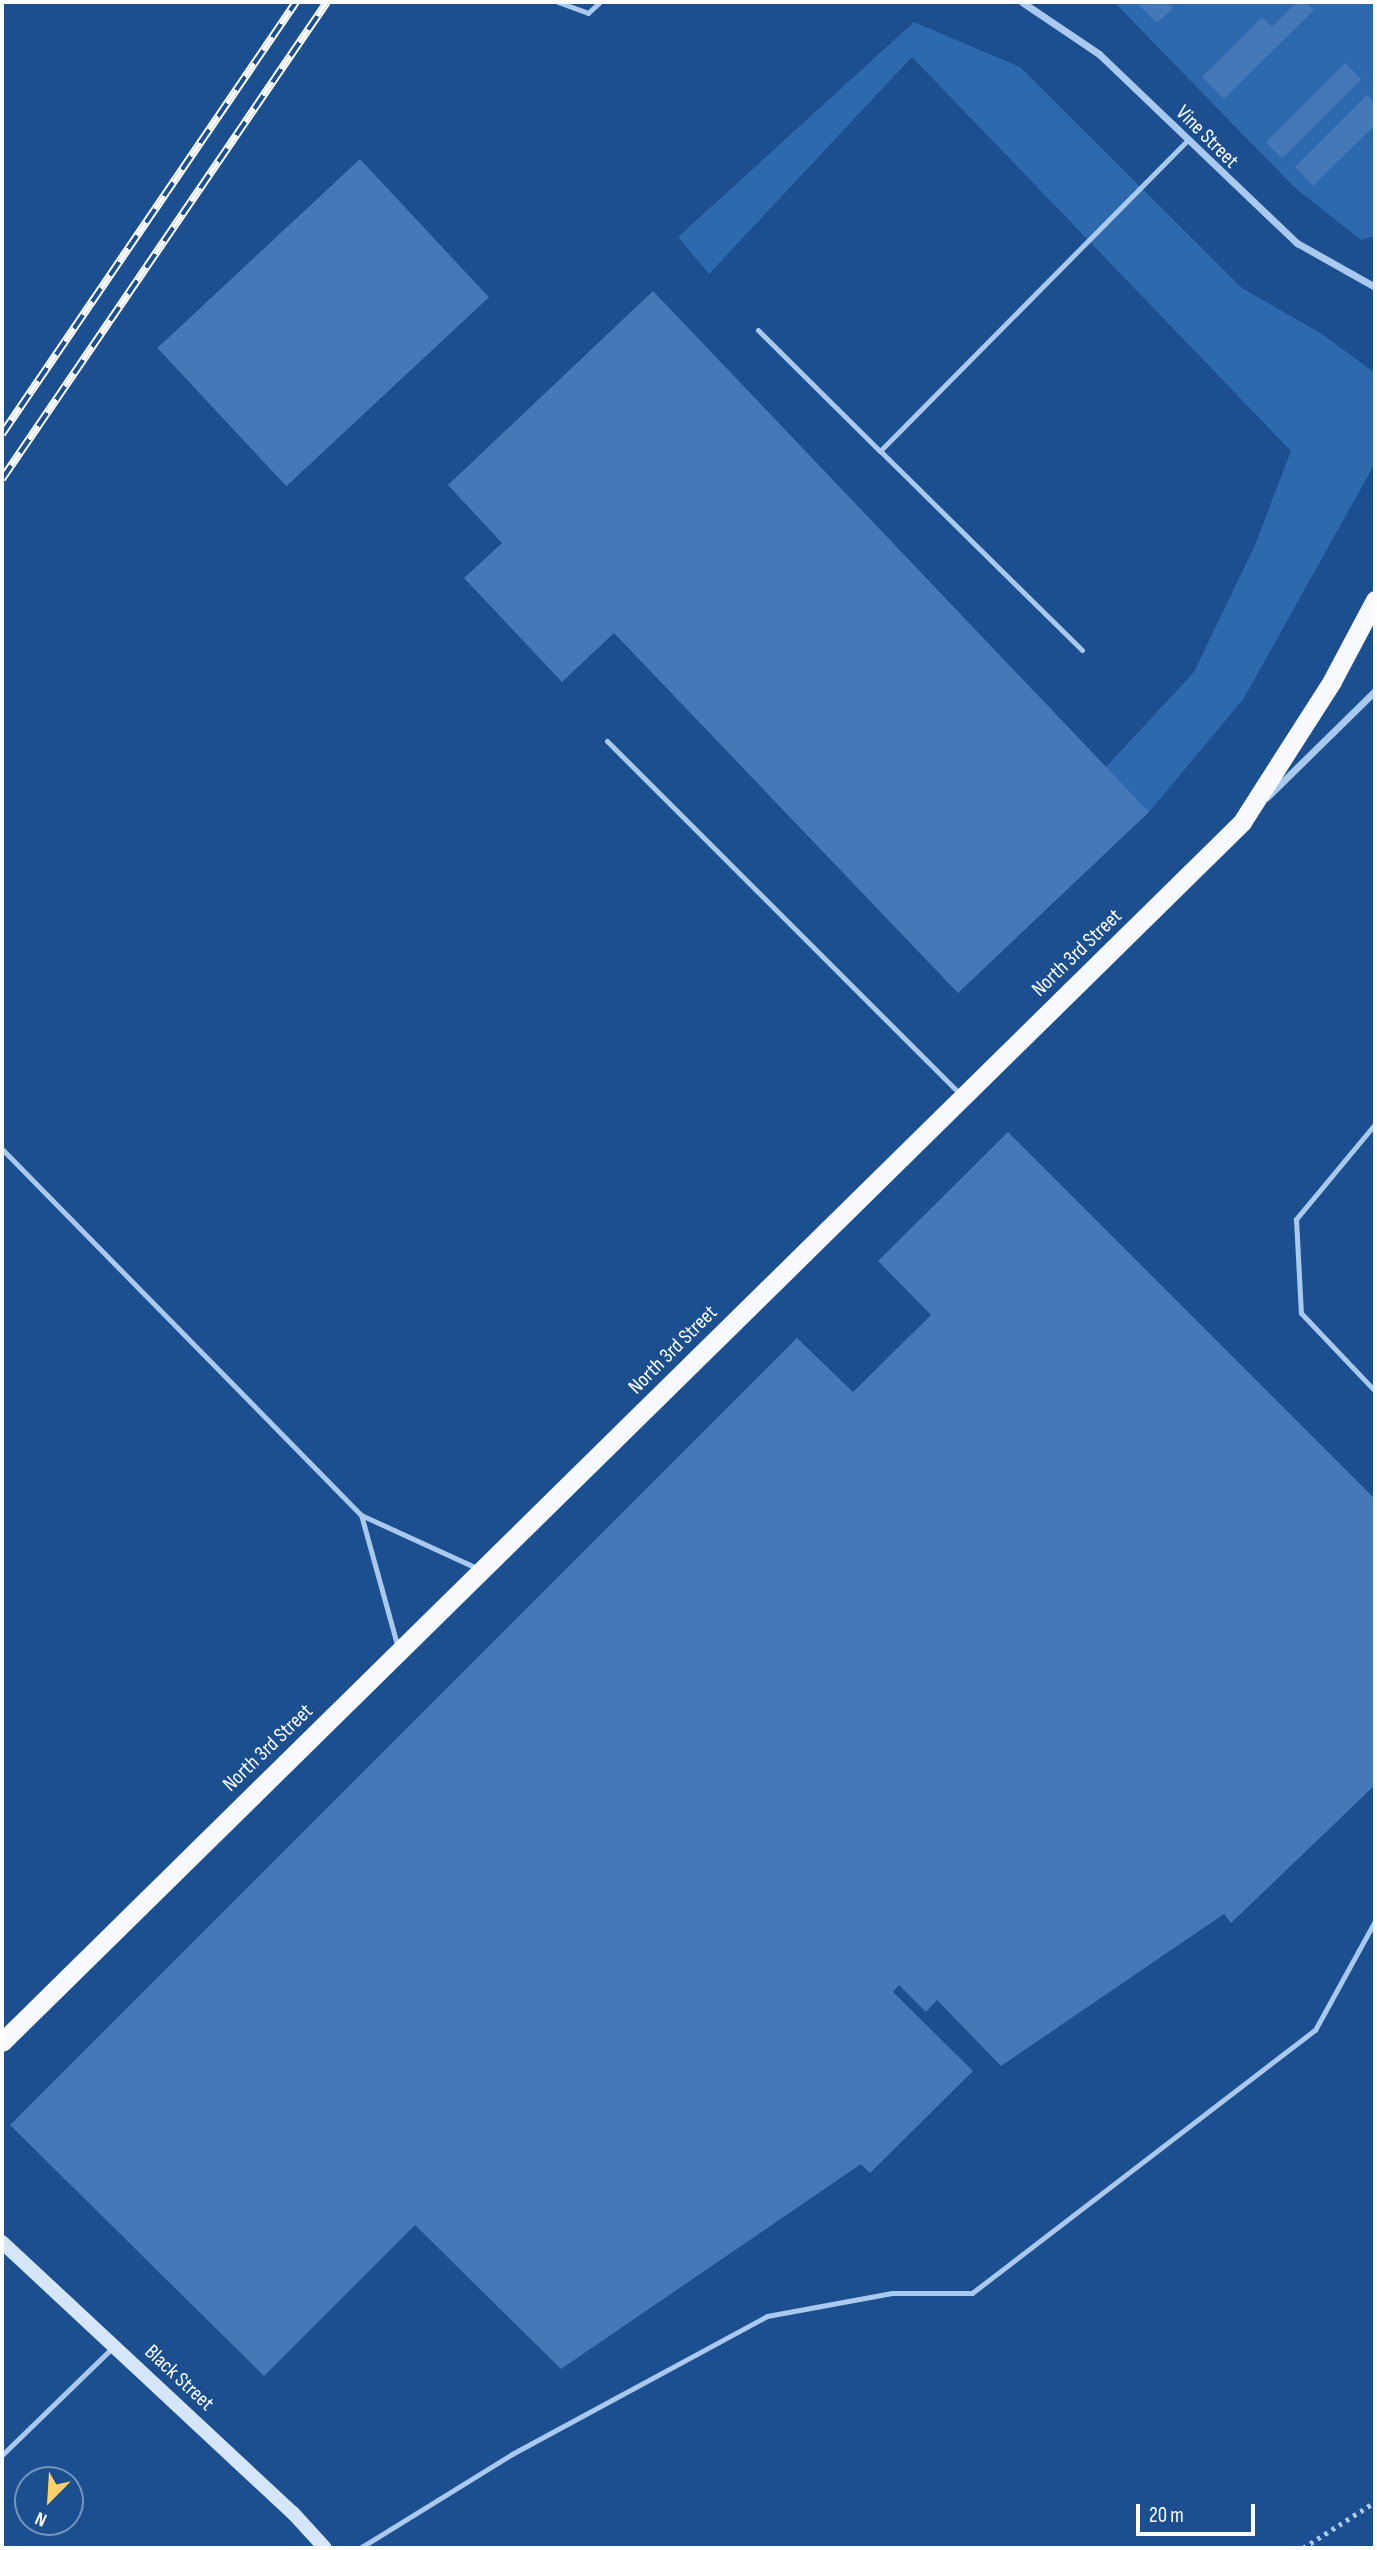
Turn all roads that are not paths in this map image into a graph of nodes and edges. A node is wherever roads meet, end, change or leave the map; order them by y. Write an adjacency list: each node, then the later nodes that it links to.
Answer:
1 (558, 2): 2 (lane)
2 (600, 2)
3 (1022, 2): 4 (street, Vine Street)
4 (1187, 141): 5 (street, Vine Street); 7 (lane)
5 (1375, 287)
6 (758, 330): 7 (lane)
7 (880, 451): 9 (lane)
8 (1375, 600): 12 (highway)
9 (1082, 650)
10 (1375, 691): 12 (street, North 3rd Street)
11 (607, 741): 13 (lane)
12 (1242, 822): 13 (highway, North 3rd Street)
13 (963, 1096): 18 (highway, North 3rd Street)
14 (1375, 1124): 16 (lane)
15 (2, 1149): 17 (lane)
16 (1375, 1391)
17 (361, 1515): 18 (lane); 19 (lane)
18 (482, 1570): 19 (highway, North 3rd Street)
19 (399, 1652): 21 (highway, North 3rd Street)
20 (1375, 1921): 26 (lane)
21 (2, 2042)
22 (2, 2242): 23 (main road, Black Street)
23 (114, 2346): 24 (lane); 25 (main road, Black Street)
24 (2, 2455)
25 (325, 2548)
26 (360, 2548)

